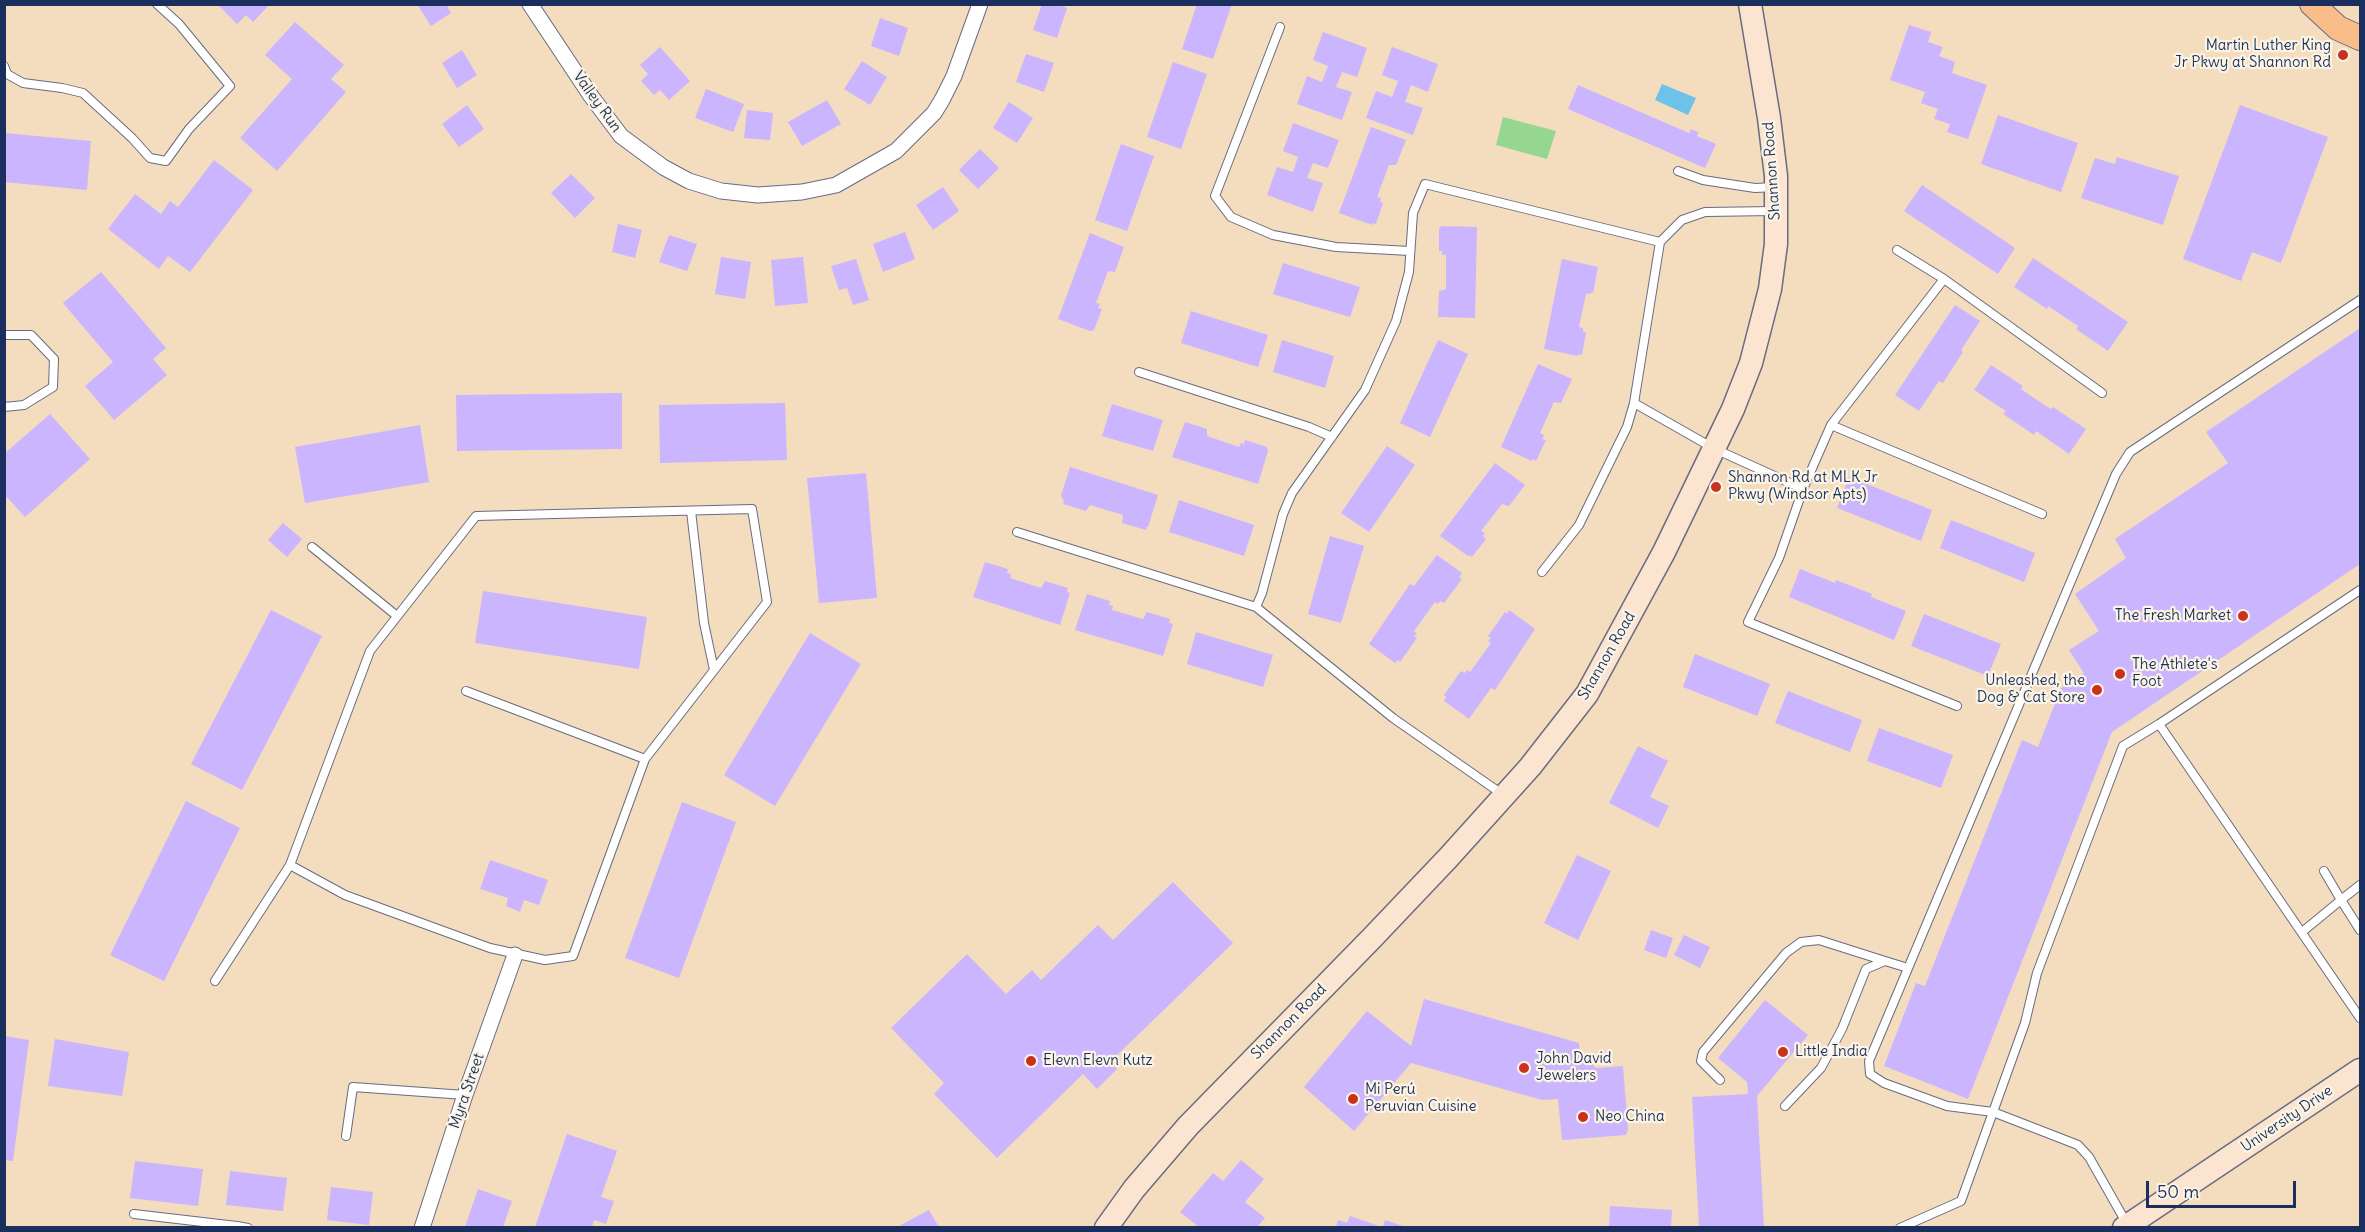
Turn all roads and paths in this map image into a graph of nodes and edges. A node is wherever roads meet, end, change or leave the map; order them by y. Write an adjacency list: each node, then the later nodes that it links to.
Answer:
1 (157, 4): 8 (lane)
2 (530, 4): 3 (street, Valley Run)
3 (980, 4)
4 (1750, 4): 10 (street, Shannon Road)
5 (2312, 4): 7 (main road)
6 (1280, 27): 14 (lane)
7 (2361, 38)
8 (4, 66)
9 (1678, 171): 10 (lane)
10 (1776, 187): 11 (street, Shannon Road)
11 (1777, 211): 12 (lane); 24 (street, Shannon Road)
12 (1660, 242): 14 (lane); 20 (lane)
13 (1897, 250): 15 (lane)
14 (1410, 251): 23 (lane)
15 (1944, 279): 19 (lane); 22 (lane)
16 (2361, 300): 48 (lane)
17 (4, 334): 21 (lane)
18 (1140, 372): 23 (lane)
19 (2102, 393)
20 (1634, 403): 24 (lane); 30 (lane)
21 (4, 407)
22 (1831, 425): 25 (lane); 27 (lane)
23 (1332, 437): 32 (lane)
24 (1715, 449): 25 (lane); 39 (street, Shannon Road)
25 (1803, 489): 36 (lane)
26 (691, 511): 33 (lane); 34 (lane); 34 (lane)
27 (2042, 514)
28 (1017, 532): 32 (lane)
29 (312, 547): 33 (lane)
30 (1542, 572)
31 (2361, 590): 37 (lane)
32 (1256, 607): 39 (lane)
33 (397, 616): 40 (lane)
34 (714, 670): 38 (lane)
35 (465, 691): 38 (lane)
36 (1957, 706)
37 (2159, 724): 45 (lane); 55 (lane)
38 (645, 759): 46 (lane)
39 (1504, 795): 62 (street, Shannon Road)
40 (290, 865): 46 (lane); 49 (lane)
41 (2324, 871): 43 (lane)
42 (2361, 885): 43 (lane)
43 (2341, 900): 44 (lane); 45 (lane)
44 (2361, 930)
45 (2302, 932): 50 (lane)
46 (515, 955): 53 (street, Myra Street)
47 (1885, 961): 48 (lane); 52 (lane); 54 (lane)
48 (1908, 968): 55 (lane)
49 (215, 981)
50 (2361, 1018)
51 (2361, 1070): 64 (street, University Drive)
52 (1720, 1080)
53 (465, 1095): 56 (lane); 61 (street, Myra Street)
54 (1785, 1106)
55 (1993, 1112): 63 (lane); 64 (lane)
56 (346, 1136)
57 (134, 1214): 58 (lane)
58 (181, 1223): 59 (lane)
59 (237, 1227): 60 (lane)
60 (248, 1227)
61 (422, 1227)
62 (1106, 1227)
63 (1900, 1227)
64 (2127, 1227)

